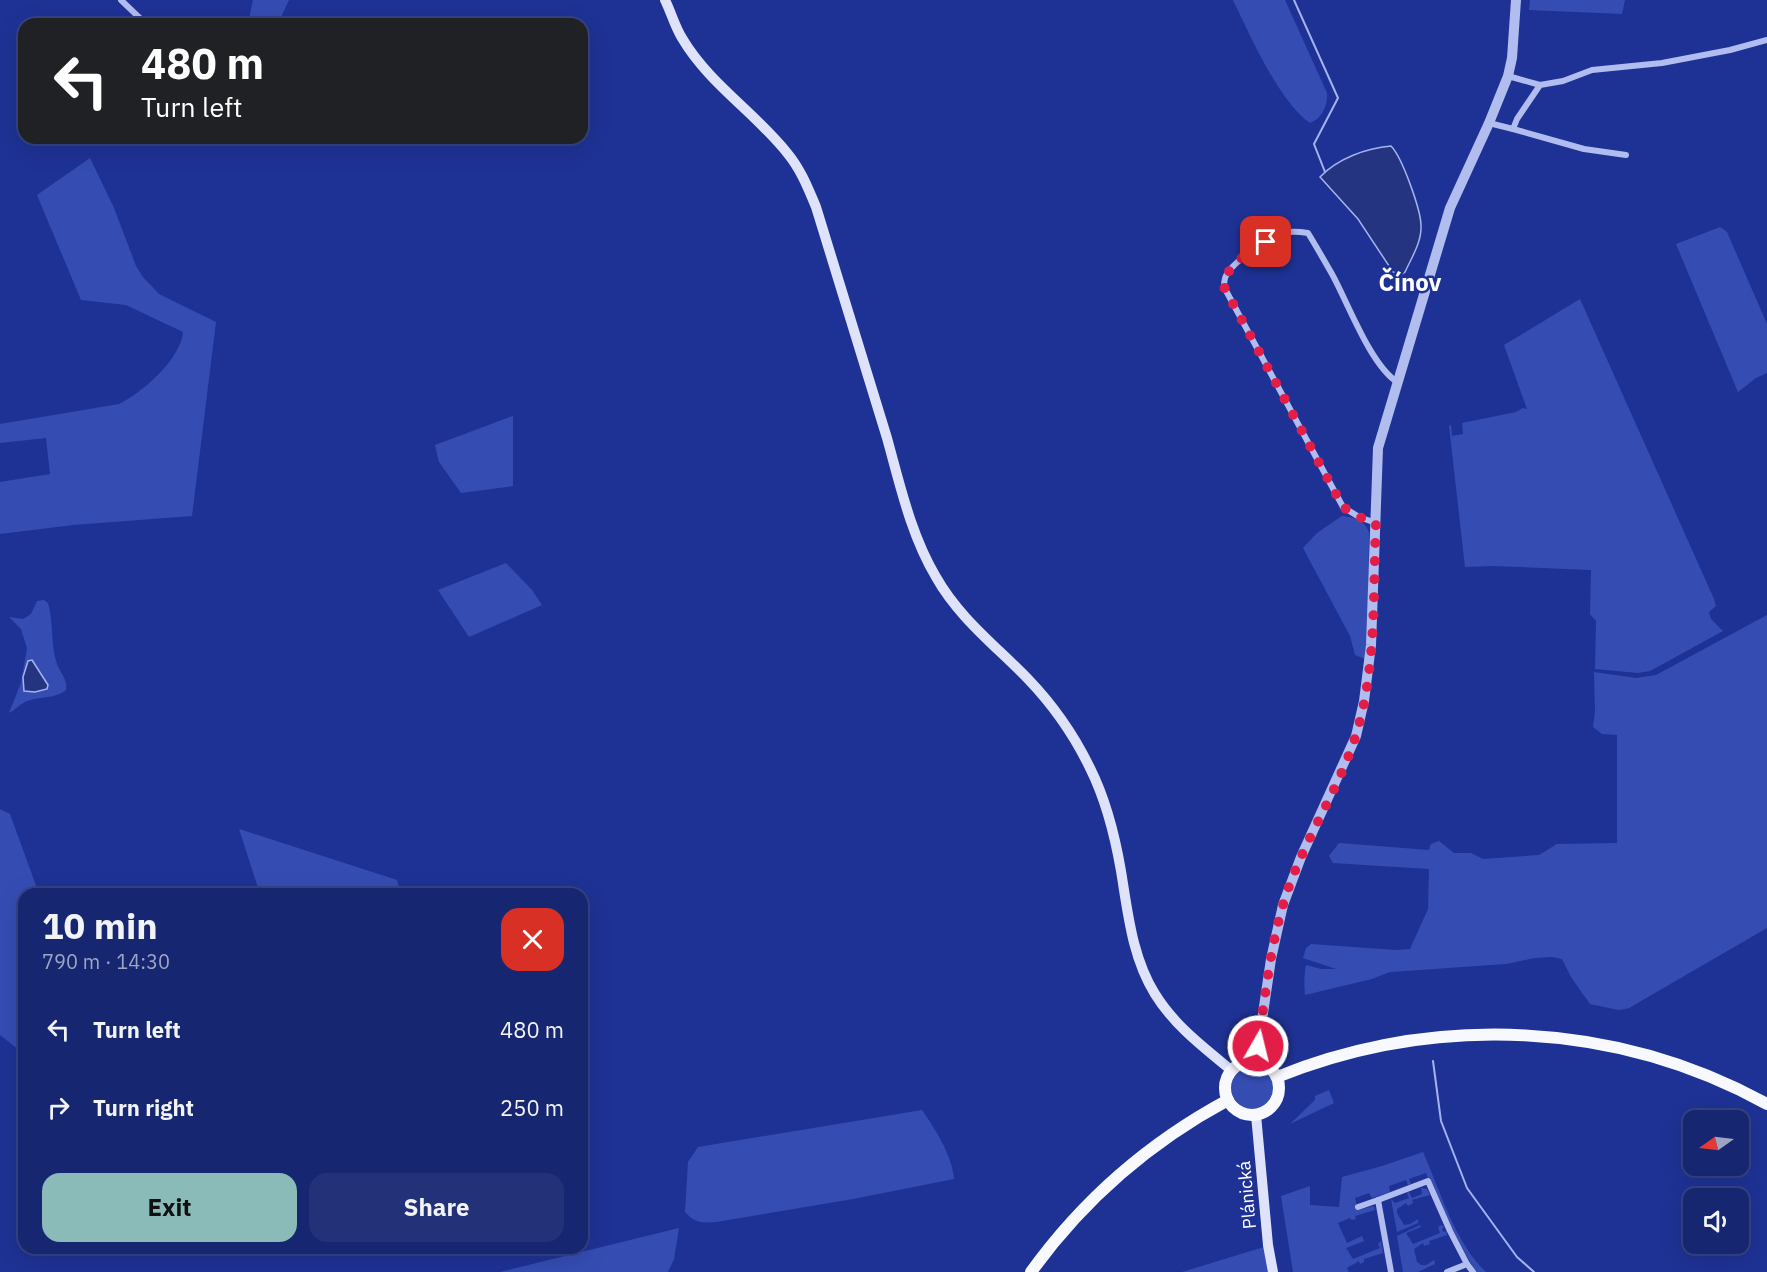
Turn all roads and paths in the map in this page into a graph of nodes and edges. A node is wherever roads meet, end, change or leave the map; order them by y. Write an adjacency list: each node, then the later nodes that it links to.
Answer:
1 (121, 0): 4 (street)
2 (665, 0): 14 (main road)
3 (1516, 0): 6 (street)
4 (140, 18)
5 (1767, 40): 7 (street)
6 (1508, 76): 7 (street); 8 (street)
7 (1540, 85): 9 (street)
8 (1489, 123): 9 (street); 11 (street)
9 (1513, 129): 10 (street)
10 (1626, 155)
11 (1397, 382): 12 (street); 12 (street)
12 (1376, 523): 13 (street)
13 (1256, 1061): 14 (main road); 15 (main road)
14 (1231, 1070): 16 (main road)
15 (1277, 1077): 17 (main road); 18 (main road)
16 (1228, 1100): 18 (main road); 22 (main road)
17 (1767, 1104)
18 (1256, 1115): 23 (main road, Plánická)
19 (1378, 1200): 20 (street); 21 (street); 24 (street)
20 (1358, 1207)
21 (1467, 1264): 25 (street); 26 (street)
22 (1031, 1272)
23 (1273, 1272)
24 (1391, 1272)
25 (1447, 1272)
26 (1473, 1272)

